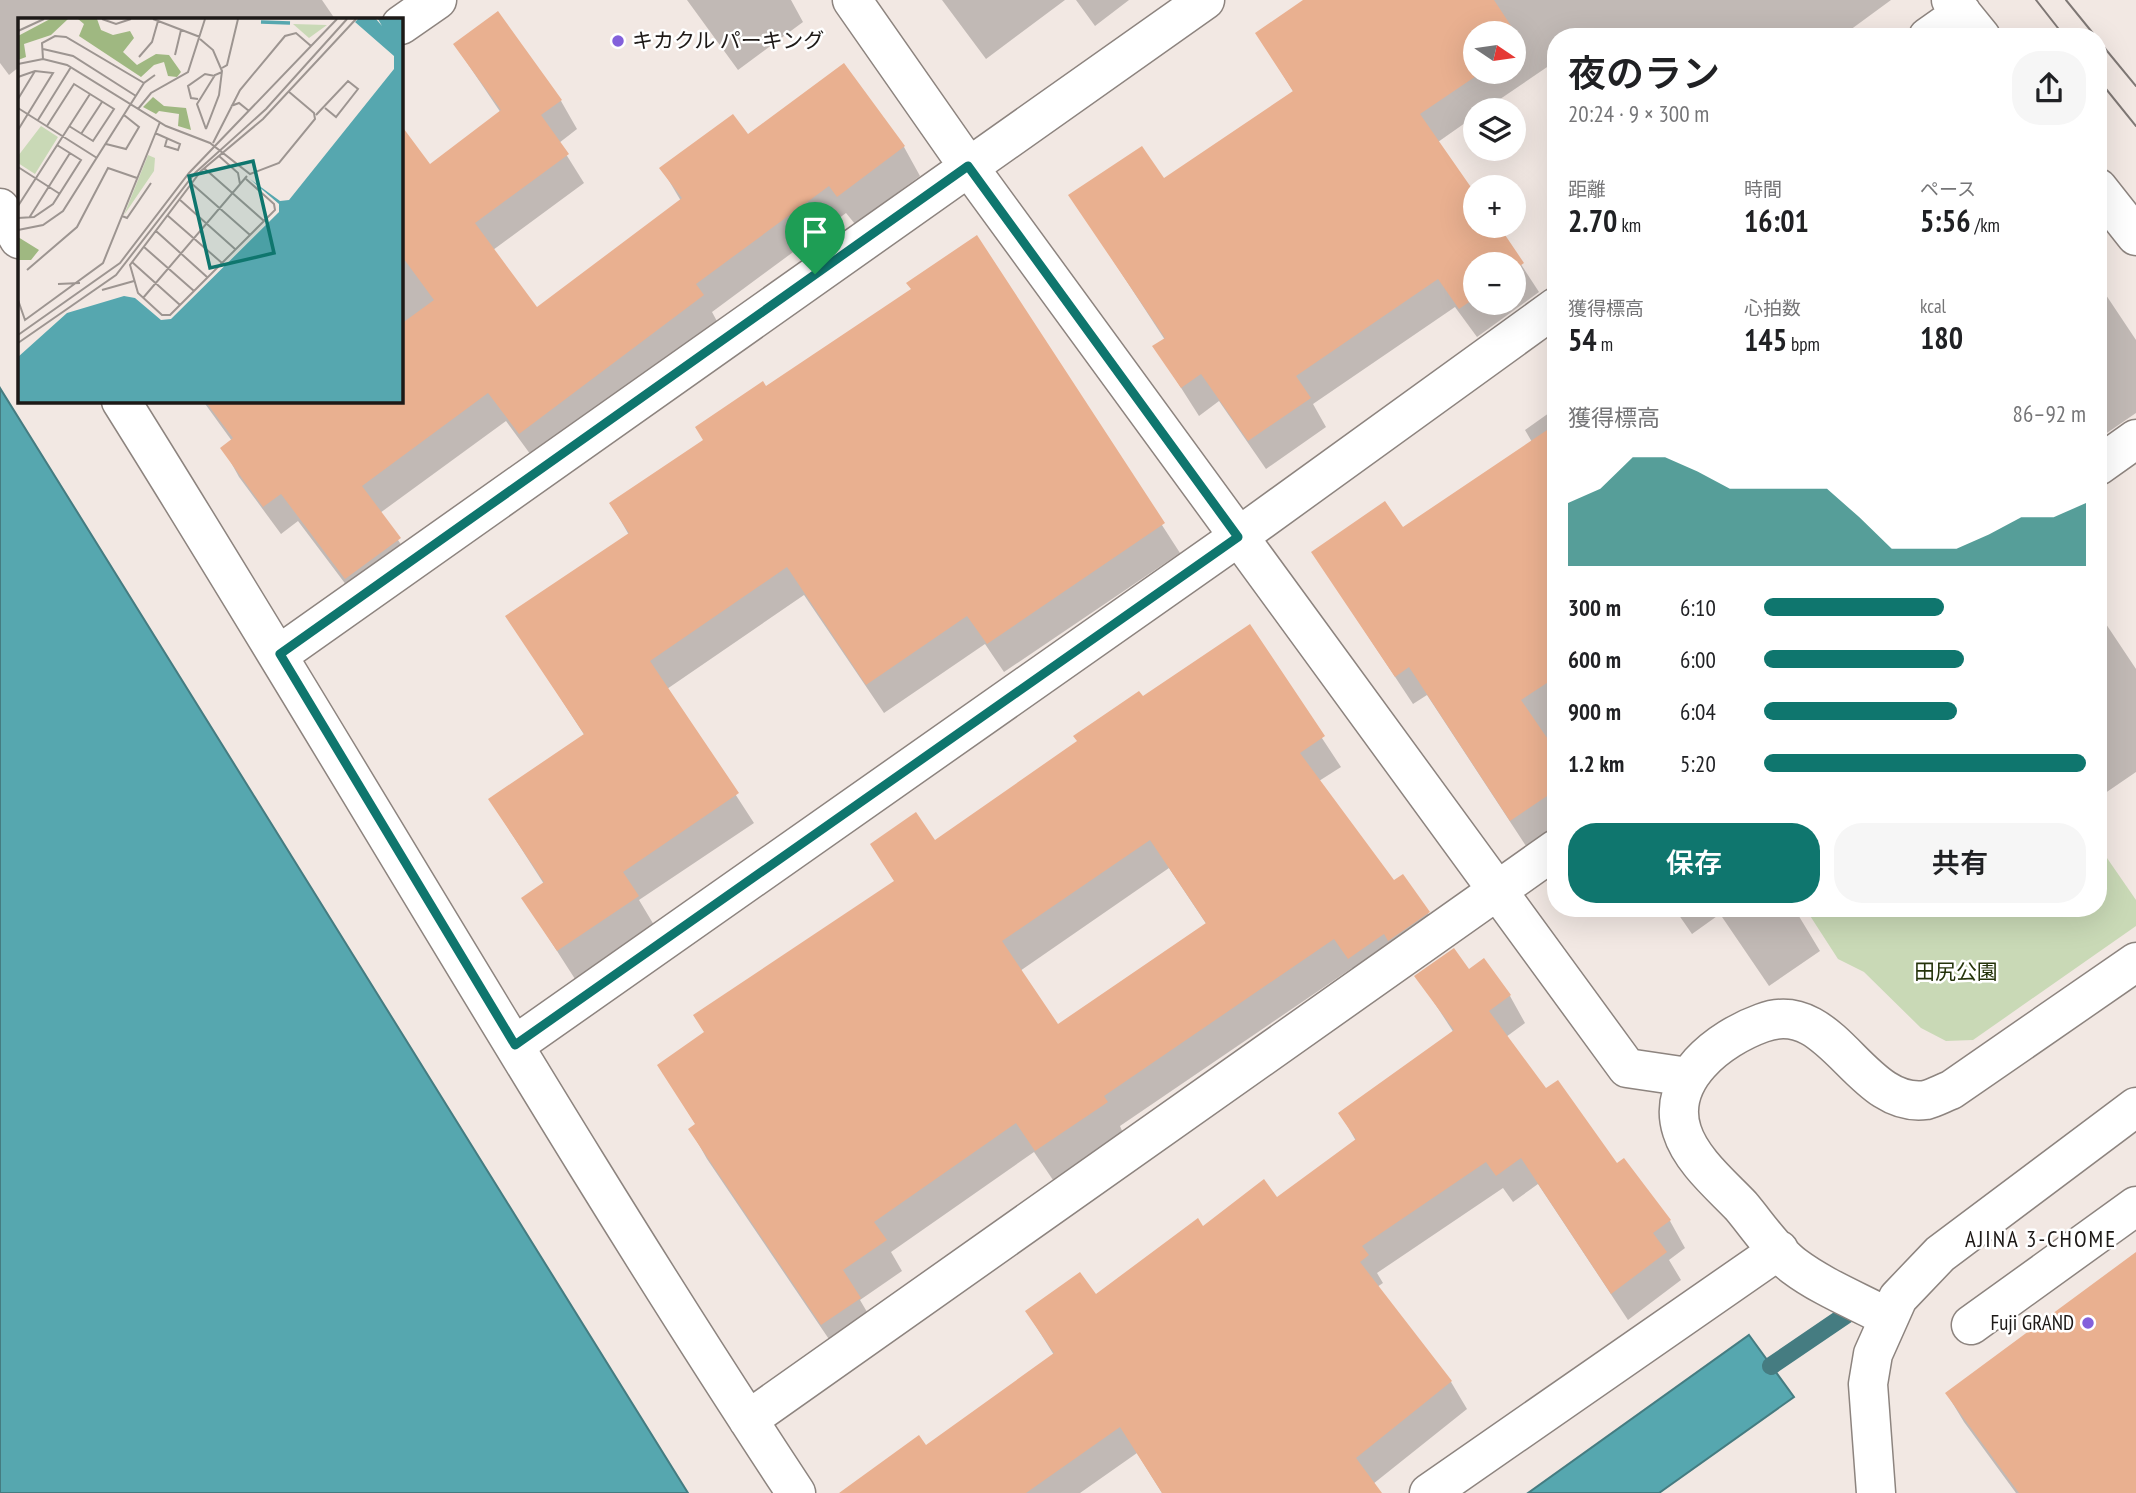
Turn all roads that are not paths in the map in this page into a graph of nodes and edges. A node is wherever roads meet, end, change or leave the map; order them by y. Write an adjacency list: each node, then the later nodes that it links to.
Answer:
1 (437, 0): 5 (street)
2 (852, 0): 7 (street)
3 (1205, 0): 7 (street)
4 (1964, 16): 6 (street)
5 (402, 24)
6 (1943, 28)
7 (968, 166): 16 (street); 17 (street)
8 (2107, 199): 10 (street)
9 (0, 208): 11 (street)
10 (2136, 236)
11 (18, 237)
12 (1547, 314): 16 (street)
13 (122, 402): 17 (street)
14 (2136, 439): 15 (street)
15 (2107, 460)
16 (1238, 537): 19 (street); 21 (street)
17 (280, 654): 21 (street)
18 (1547, 855): 19 (street)
19 (1495, 891): 22 (street); 28 (street)
20 (2136, 962): 22 (street)
21 (515, 1045): 28 (street)
22 (1688, 1077): 25 (street)
23 (2136, 1107): 26 (street)
24 (2136, 1206): 27 (street)
25 (1779, 1250): 26 (street); 30 (street)
26 (1887, 1317): 31 (street)
27 (1971, 1325)
28 (748, 1420): 29 (street)
29 (796, 1493)
30 (1429, 1493)
31 (1876, 1493)

